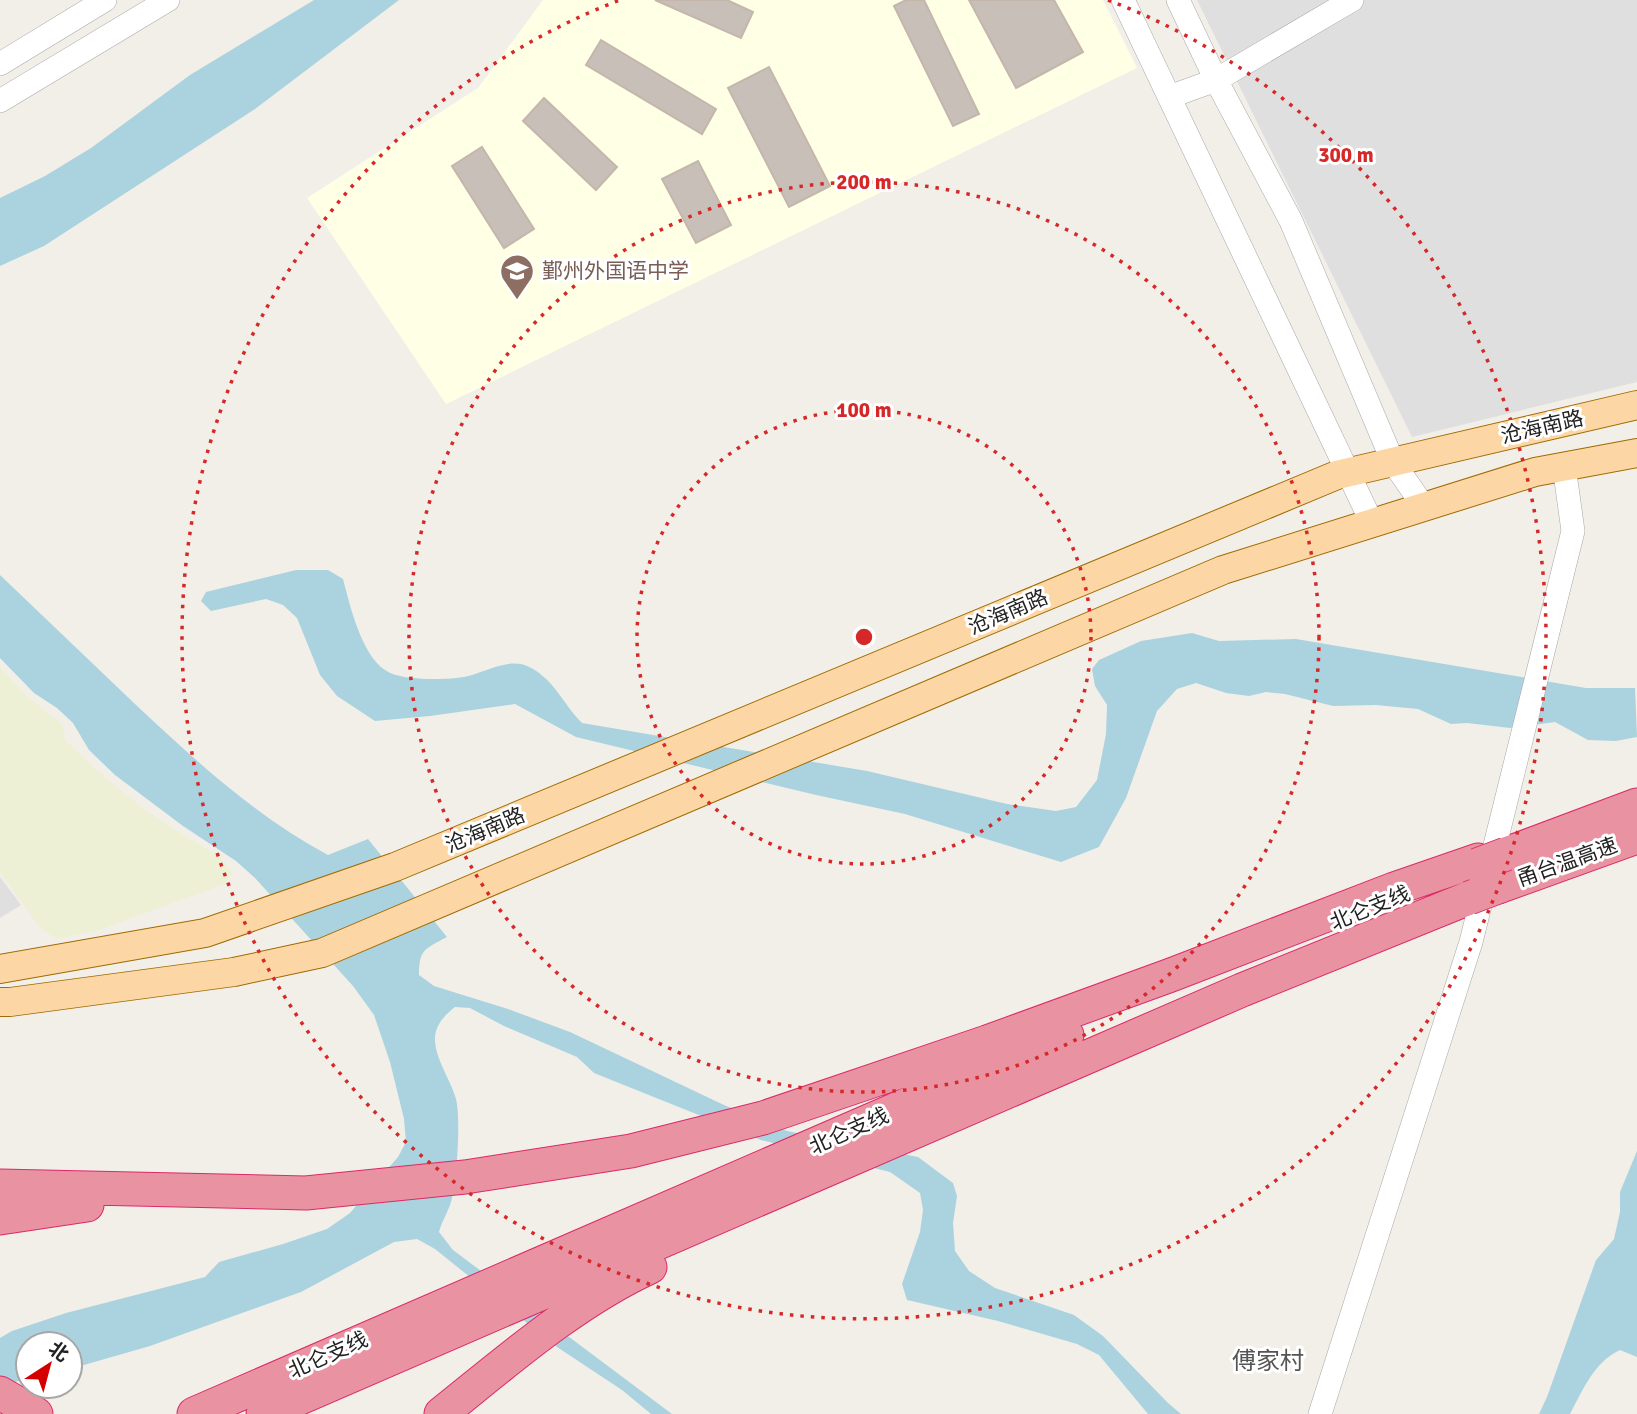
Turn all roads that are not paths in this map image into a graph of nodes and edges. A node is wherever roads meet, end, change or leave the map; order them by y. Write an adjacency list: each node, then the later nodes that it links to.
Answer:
1 (105, 0): 7 (street)
2 (168, 0): 6 (street)
3 (1123, 0): 9 (street)
4 (1178, 0): 8 (street)
5 (1352, 0): 8 (street)
6 (131, 10): 10 (street)
7 (0, 64)
8 (1216, 80): 9 (street); 13 (street)
9 (1169, 97): 15 (street)
10 (0, 101)
11 (1637, 405): 13 (main road, 沧海南路)
12 (1637, 453): 14 (main road, 沧海南路)
13 (1393, 462): 15 (main road, 沧海南路); 16 (street)
14 (1564, 466): 16 (main road, 沧海南路); 32 (street)
15 (1347, 473): 17 (street); 21 (main road, 沧海南路)
16 (1424, 507): 17 (main road, 沧海南路)
17 (1372, 523): 23 (main road, 沧海南路)
18 (1637, 805): 20 (highway, 甬台温高速)
19 (1637, 838): 20 (highway, 甬台温高速)
20 (1489, 869): 22 (highway, 北仑支线); 25 (highway); 29 (highway, 北仑支线)
21 (0, 970)
22 (1242, 990): 30 (highway, 北仑支线); 31 (highway)
23 (0, 1002)
24 (0, 1186): 25 (highway)
25 (183, 1192): 26 (highway)
26 (0, 1218)
27 (0, 1393): 28 (highway)
28 (36, 1414)
29 (194, 1414)
30 (263, 1414)
31 (442, 1414)
32 (1320, 1414)

